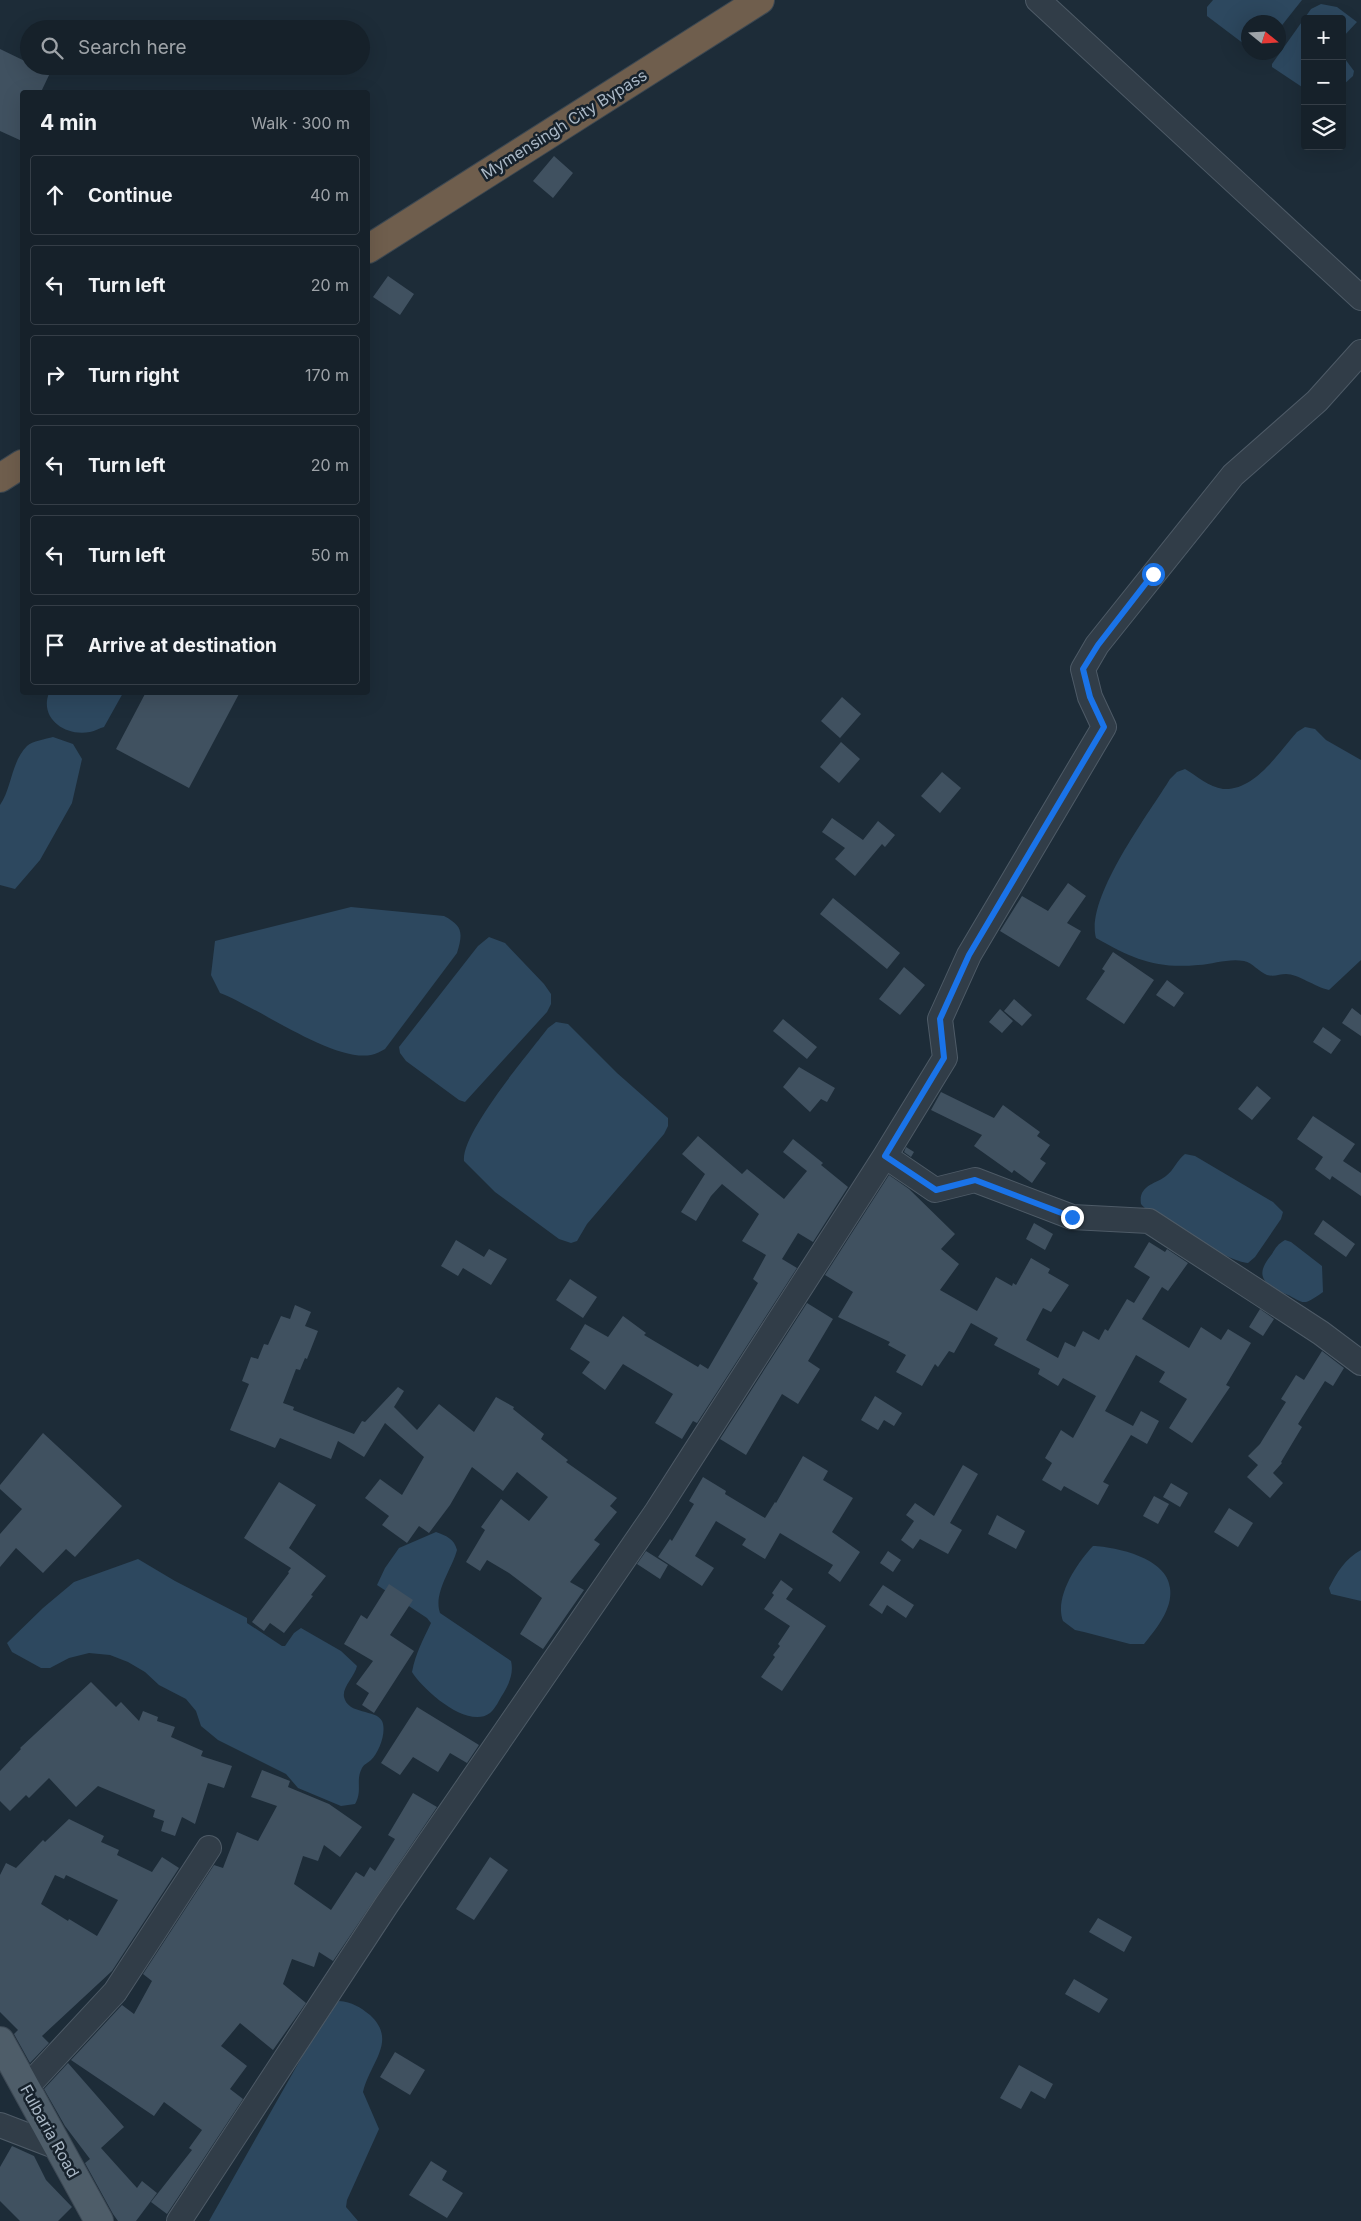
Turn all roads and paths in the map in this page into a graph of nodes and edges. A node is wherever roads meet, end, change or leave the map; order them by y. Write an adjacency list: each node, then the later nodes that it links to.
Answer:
1 (760, 0): 3 (highway, Mymensingh City Bypass)
2 (1038, 0): 4 (street)
3 (370, 248)
4 (1361, 298)
5 (1361, 352): 8 (street)
6 (20, 465): 7 (highway)
7 (0, 478)
8 (885, 1156): 9 (street); 16 (street)
9 (1361, 1363)
10 (209, 1848): 12 (street)
11 (0, 2041): 12 (main road, Fulbaria Road)
12 (26, 2088): 14 (main road, Fulbaria Road)
13 (0, 2126): 14 (street)
14 (60, 2148): 15 (main road, Fulbaria Road)
15 (99, 2221)
16 (179, 2221)

